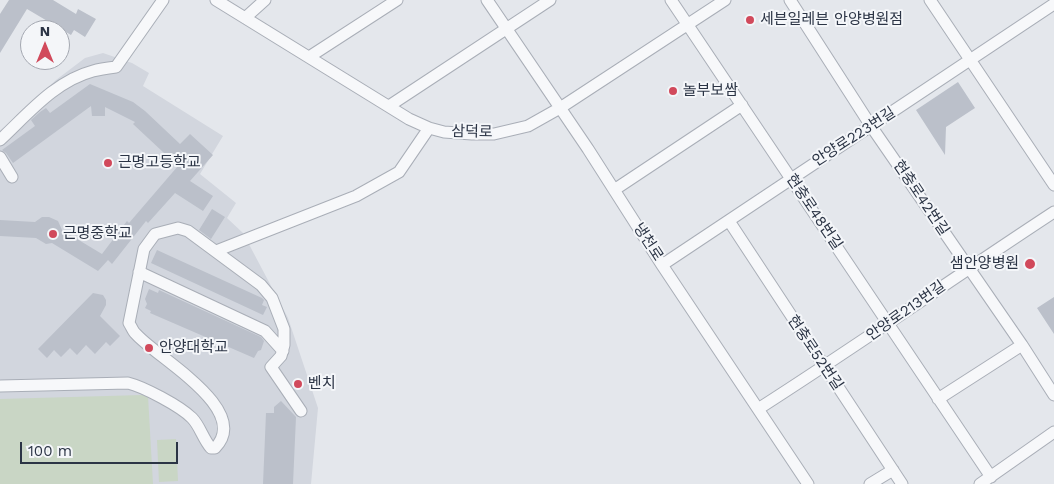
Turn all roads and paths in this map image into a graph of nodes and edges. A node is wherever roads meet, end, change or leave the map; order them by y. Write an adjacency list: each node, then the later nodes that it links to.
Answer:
1 (163, 0): 22 (street)
2 (216, 0): 12 (street, 삼덕로)
3 (265, 0): 12 (street)
4 (397, 0): 15 (street)
5 (487, 0): 14 (street, 냉천로)
6 (550, 0): 14 (street)
7 (671, 0): 13 (street, 현충로48번길)
8 (725, 0): 13 (street, 삼덕로)
9 (790, 0): 20 (street, 현충로42번길)
10 (930, 0): 16 (street)
11 (1054, 2): 16 (street, 안양로223번길)
12 (246, 18): 15 (street, 삼덕로)
13 (688, 26): 17 (street, 현충로48번길); 19 (street, 삼덕로)
14 (506, 30): 18 (street); 19 (street, 냉천로)
15 (309, 57): 18 (street, 삼덕로)
16 (970, 60): 20 (street, 안양로223번길); 26 (street)
17 (742, 104): 25 (street, 현충로48번길); 27 (street)
18 (389, 106): 21 (street, 삼덕로)
19 (560, 108): 21 (street, 삼덕로); 27 (street, 냉천로)
20 (871, 126): 25 (street, 안양로223번길); 32 (street, 현충로42번길)
21 (429, 128): 30 (street)
22 (0, 140)
23 (0, 156): 24 (street)
24 (12, 177)
25 (791, 178): 29 (street, 안양로223번길); 34 (street, 현충로48번길)
26 (1054, 185)
27 (614, 190): 31 (street, 냉천로)
28 (1054, 212): 32 (street, 안양로213번길)
29 (729, 221): 31 (street, 안양로223번길); 37 (street, 현충로52번길)
30 (216, 251): 33 (street); 36 (street)
31 (662, 265): 41 (street, 냉천로)
32 (968, 268): 34 (street, 안양로213번길); 35 (street, 현충로42번길)
33 (139, 272): 36 (street); 38 (street)
34 (889, 324): 37 (street, 안양로213번길); 40 (street, 현충로48번길)
35 (1022, 344): 39 (street, 현충로42번길); 40 (street)
36 (283, 351): 42 (street)
37 (824, 366): 41 (street, 안양로213번길); 44 (street, 현충로52번길)
38 (0, 386)
39 (1054, 395)
40 (938, 399): 45 (street, 현충로48번길)
41 (758, 409): 46 (street, 냉천로)
42 (301, 411)
43 (1054, 432): 45 (street)
44 (893, 470): 47 (street); 48 (street, 현충로52번길)
45 (991, 477): 49 (street)
46 (808, 484)
47 (870, 484)
48 (902, 484)
49 (980, 484)

